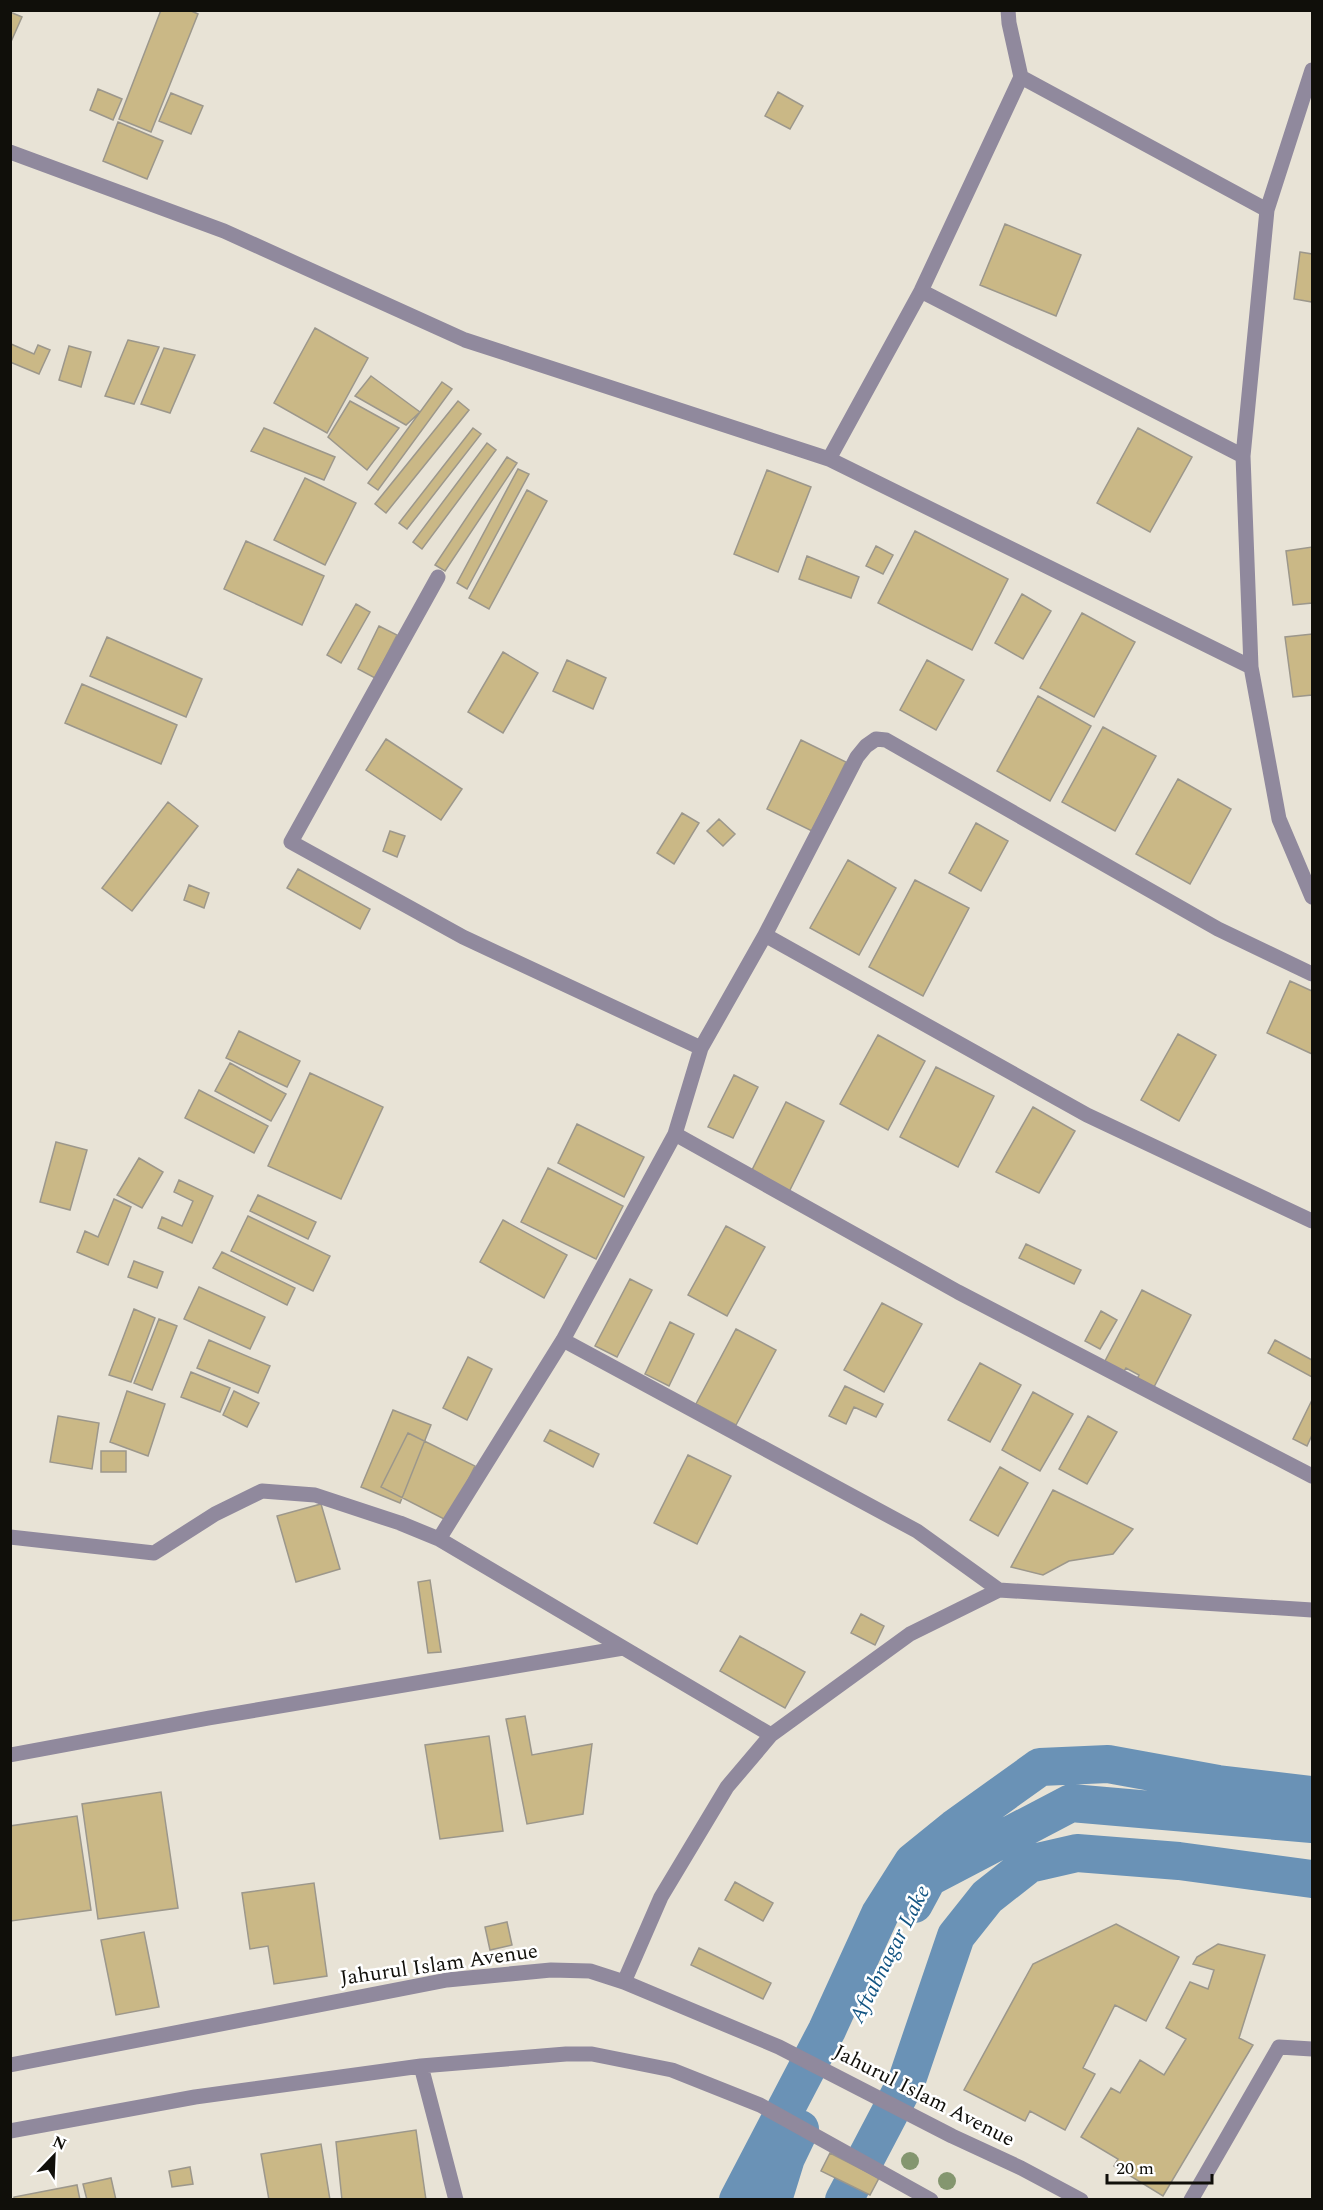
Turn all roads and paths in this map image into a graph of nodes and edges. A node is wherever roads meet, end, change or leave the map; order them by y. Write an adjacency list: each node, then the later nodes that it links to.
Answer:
1 (1008, 10): 3 (street)
2 (1312, 70): 5 (street)
3 (1021, 77): 5 (street); 6 (street)
4 (10, 152): 8 (street)
5 (1268, 210): 7 (street)
6 (921, 291): 7 (street); 8 (street)
7 (1243, 456): 10 (street)
8 (829, 459): 10 (street)
9 (438, 578): 14 (street)
10 (1251, 667): 11 (street)
11 (1312, 897)
12 (765, 935): 13 (street); 14 (street); 16 (street)
13 (1312, 974)
14 (701, 1048): 15 (street)
15 (675, 1134): 17 (street); 18 (street)
16 (1312, 1221)
17 (563, 1340): 20 (street); 21 (street)
18 (1312, 1476)
19 (10, 1537): 20 (street)
20 (439, 1539): 23 (street)
21 (999, 1590): 22 (street); 24 (street)
22 (1312, 1610)
23 (623, 1648): 24 (street); 25 (street)
24 (771, 1735): 26 (street)
25 (10, 1755)
26 (624, 1982): 28 (street, Jahurul Islam Avenue); 33 (street, Jahurul Islam Avenue)
27 (1312, 2049): 34 (street)
28 (10, 2065)
29 (421, 2066): 30 (street); 31 (street); 32 (street)
30 (10, 2131)
31 (929, 2198)
32 (456, 2199)
33 (1082, 2199)
34 (1191, 2199)

